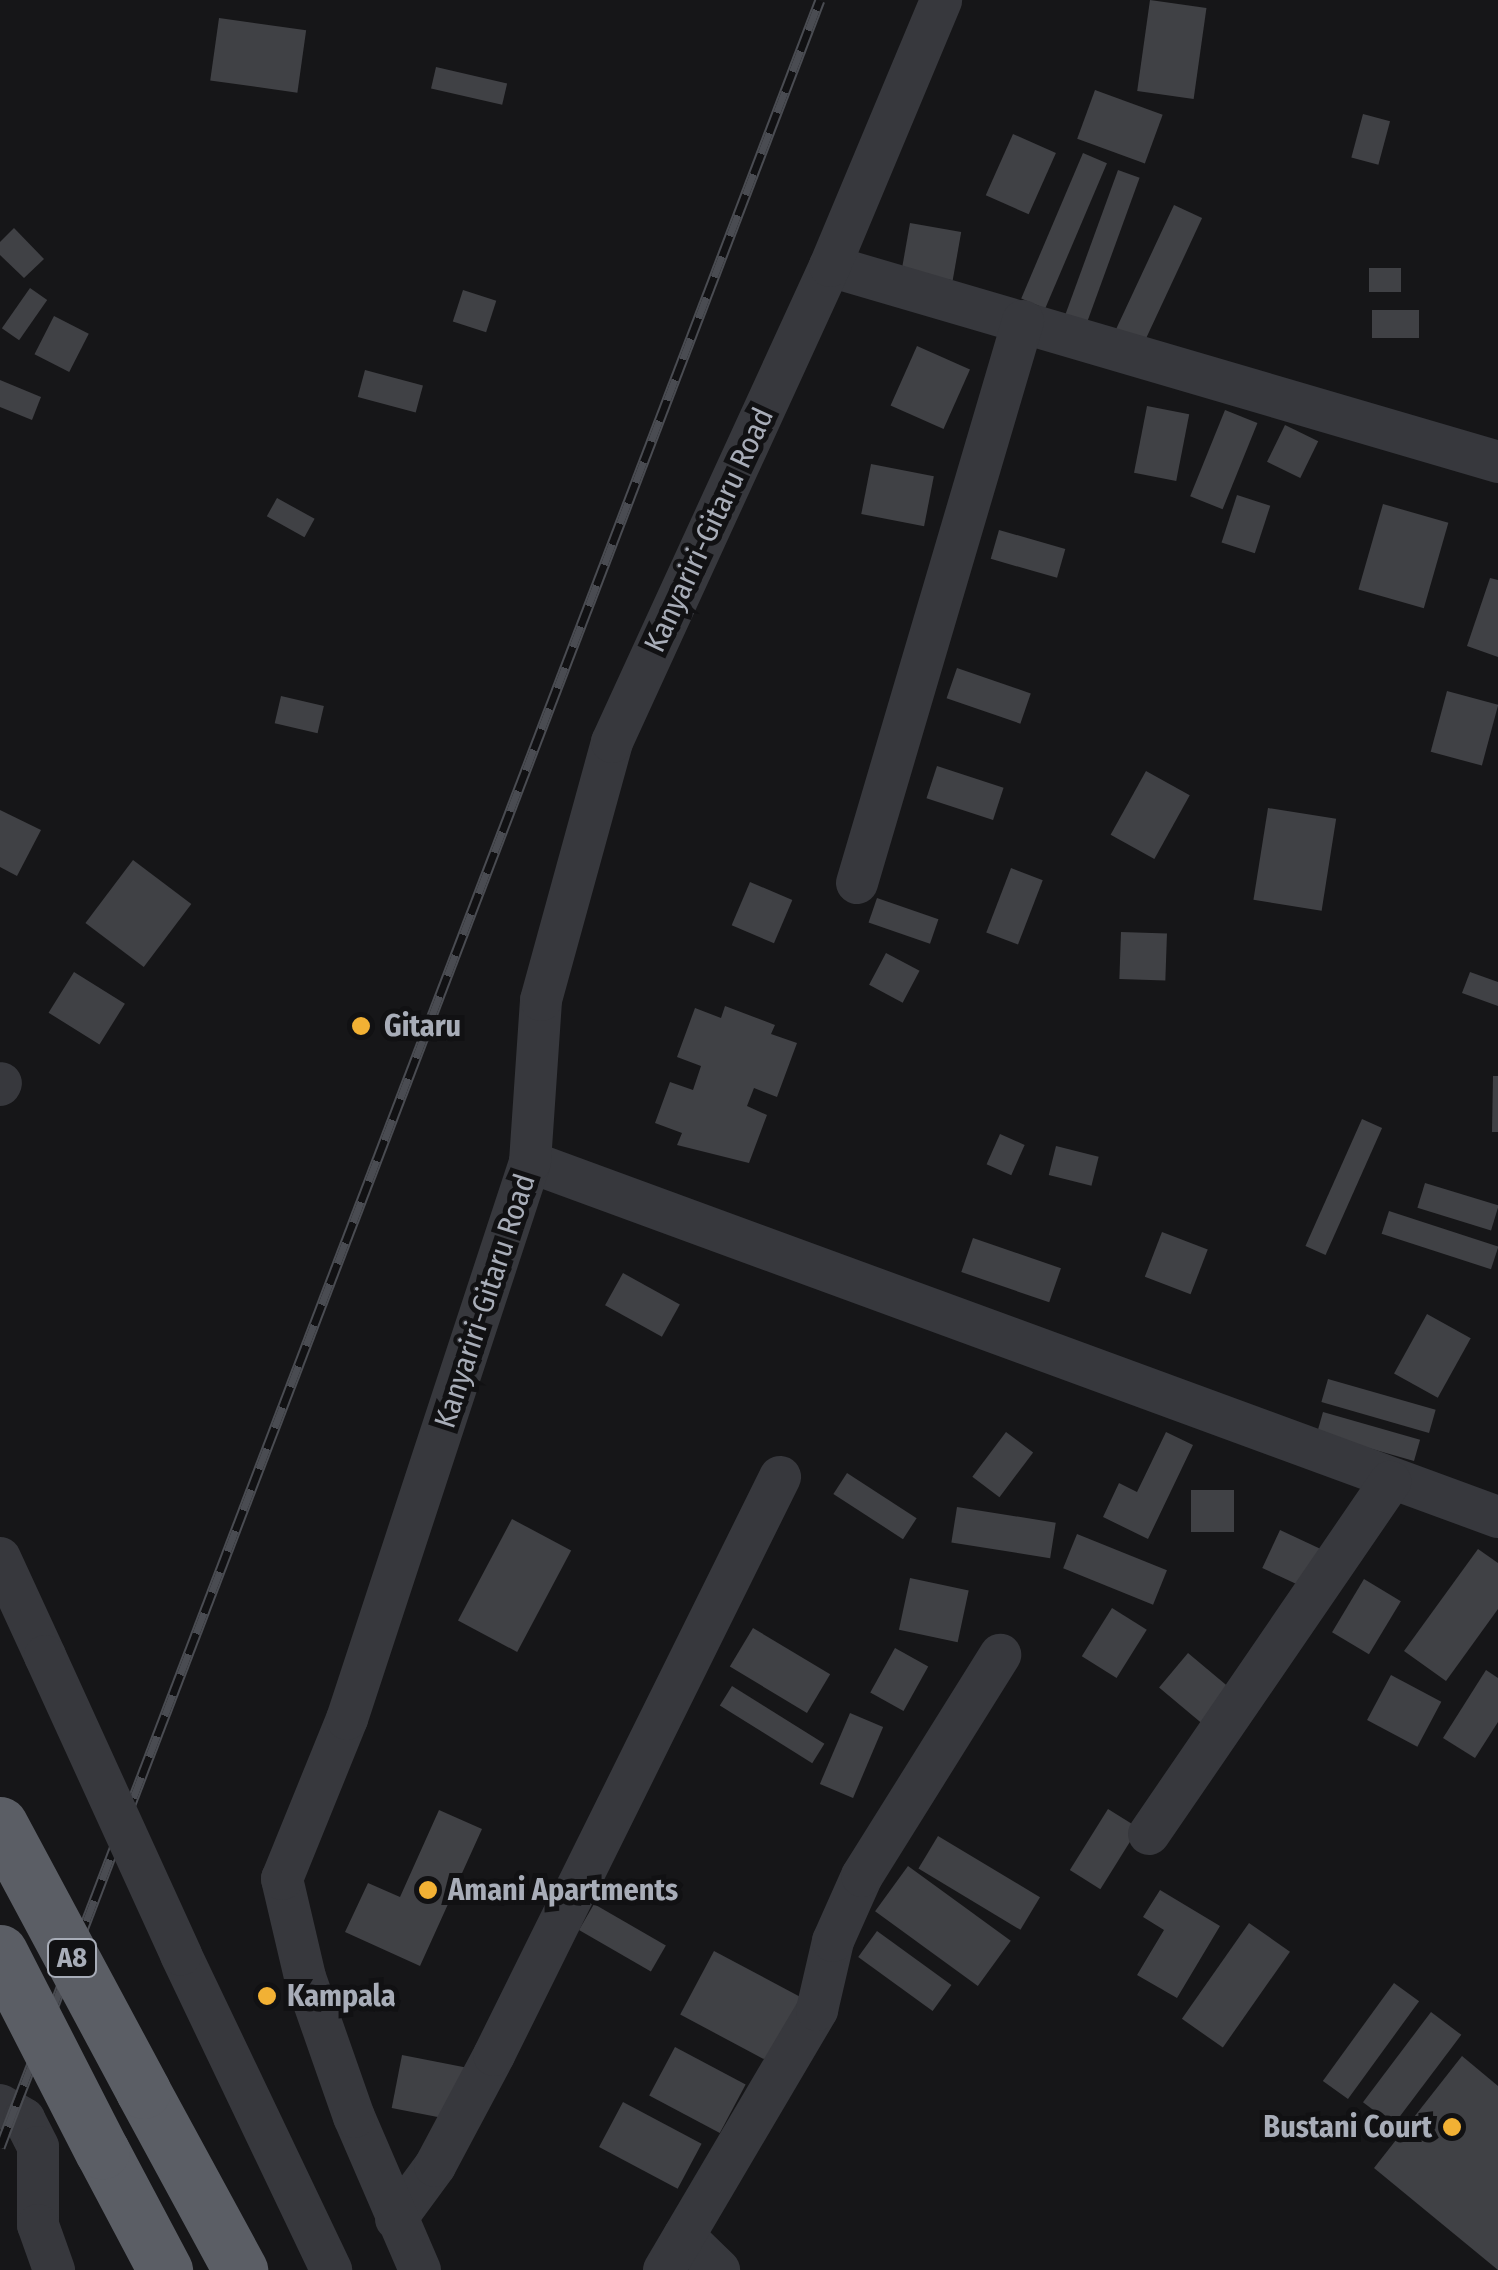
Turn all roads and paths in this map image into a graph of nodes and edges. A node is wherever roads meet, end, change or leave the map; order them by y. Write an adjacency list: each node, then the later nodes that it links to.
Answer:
1 (942, 0): 2 (street, Kanyariri-Gitaru Road)
2 (830, 266): 3 (street); 6 (street, Kanyariri-Gitaru Road)
3 (1023, 321): 4 (street); 5 (street)
4 (1498, 462)
5 (857, 883)
6 (530, 1162): 8 (street); 16 (street, Kanyariri-Gitaru Road)
7 (780, 1476): 16 (street)
8 (1390, 1482): 9 (street); 13 (street)
9 (1498, 1517)
10 (0, 1558): 21 (street, bridge)
11 (1000, 1656): 17 (street)
12 (0, 1824): 20 (highway, A8, bridge)
13 (1149, 1834)
14 (0, 1952): 19 (highway, A8, bridge)
15 (0, 2105): 18 (street)
16 (396, 2219): 22 (street, Kanyariri-Gitaru Road)
17 (674, 2253): 23 (street)
18 (54, 2270)
19 (165, 2270)
20 (240, 2270)
21 (331, 2270)
22 (420, 2270)
23 (719, 2270)

